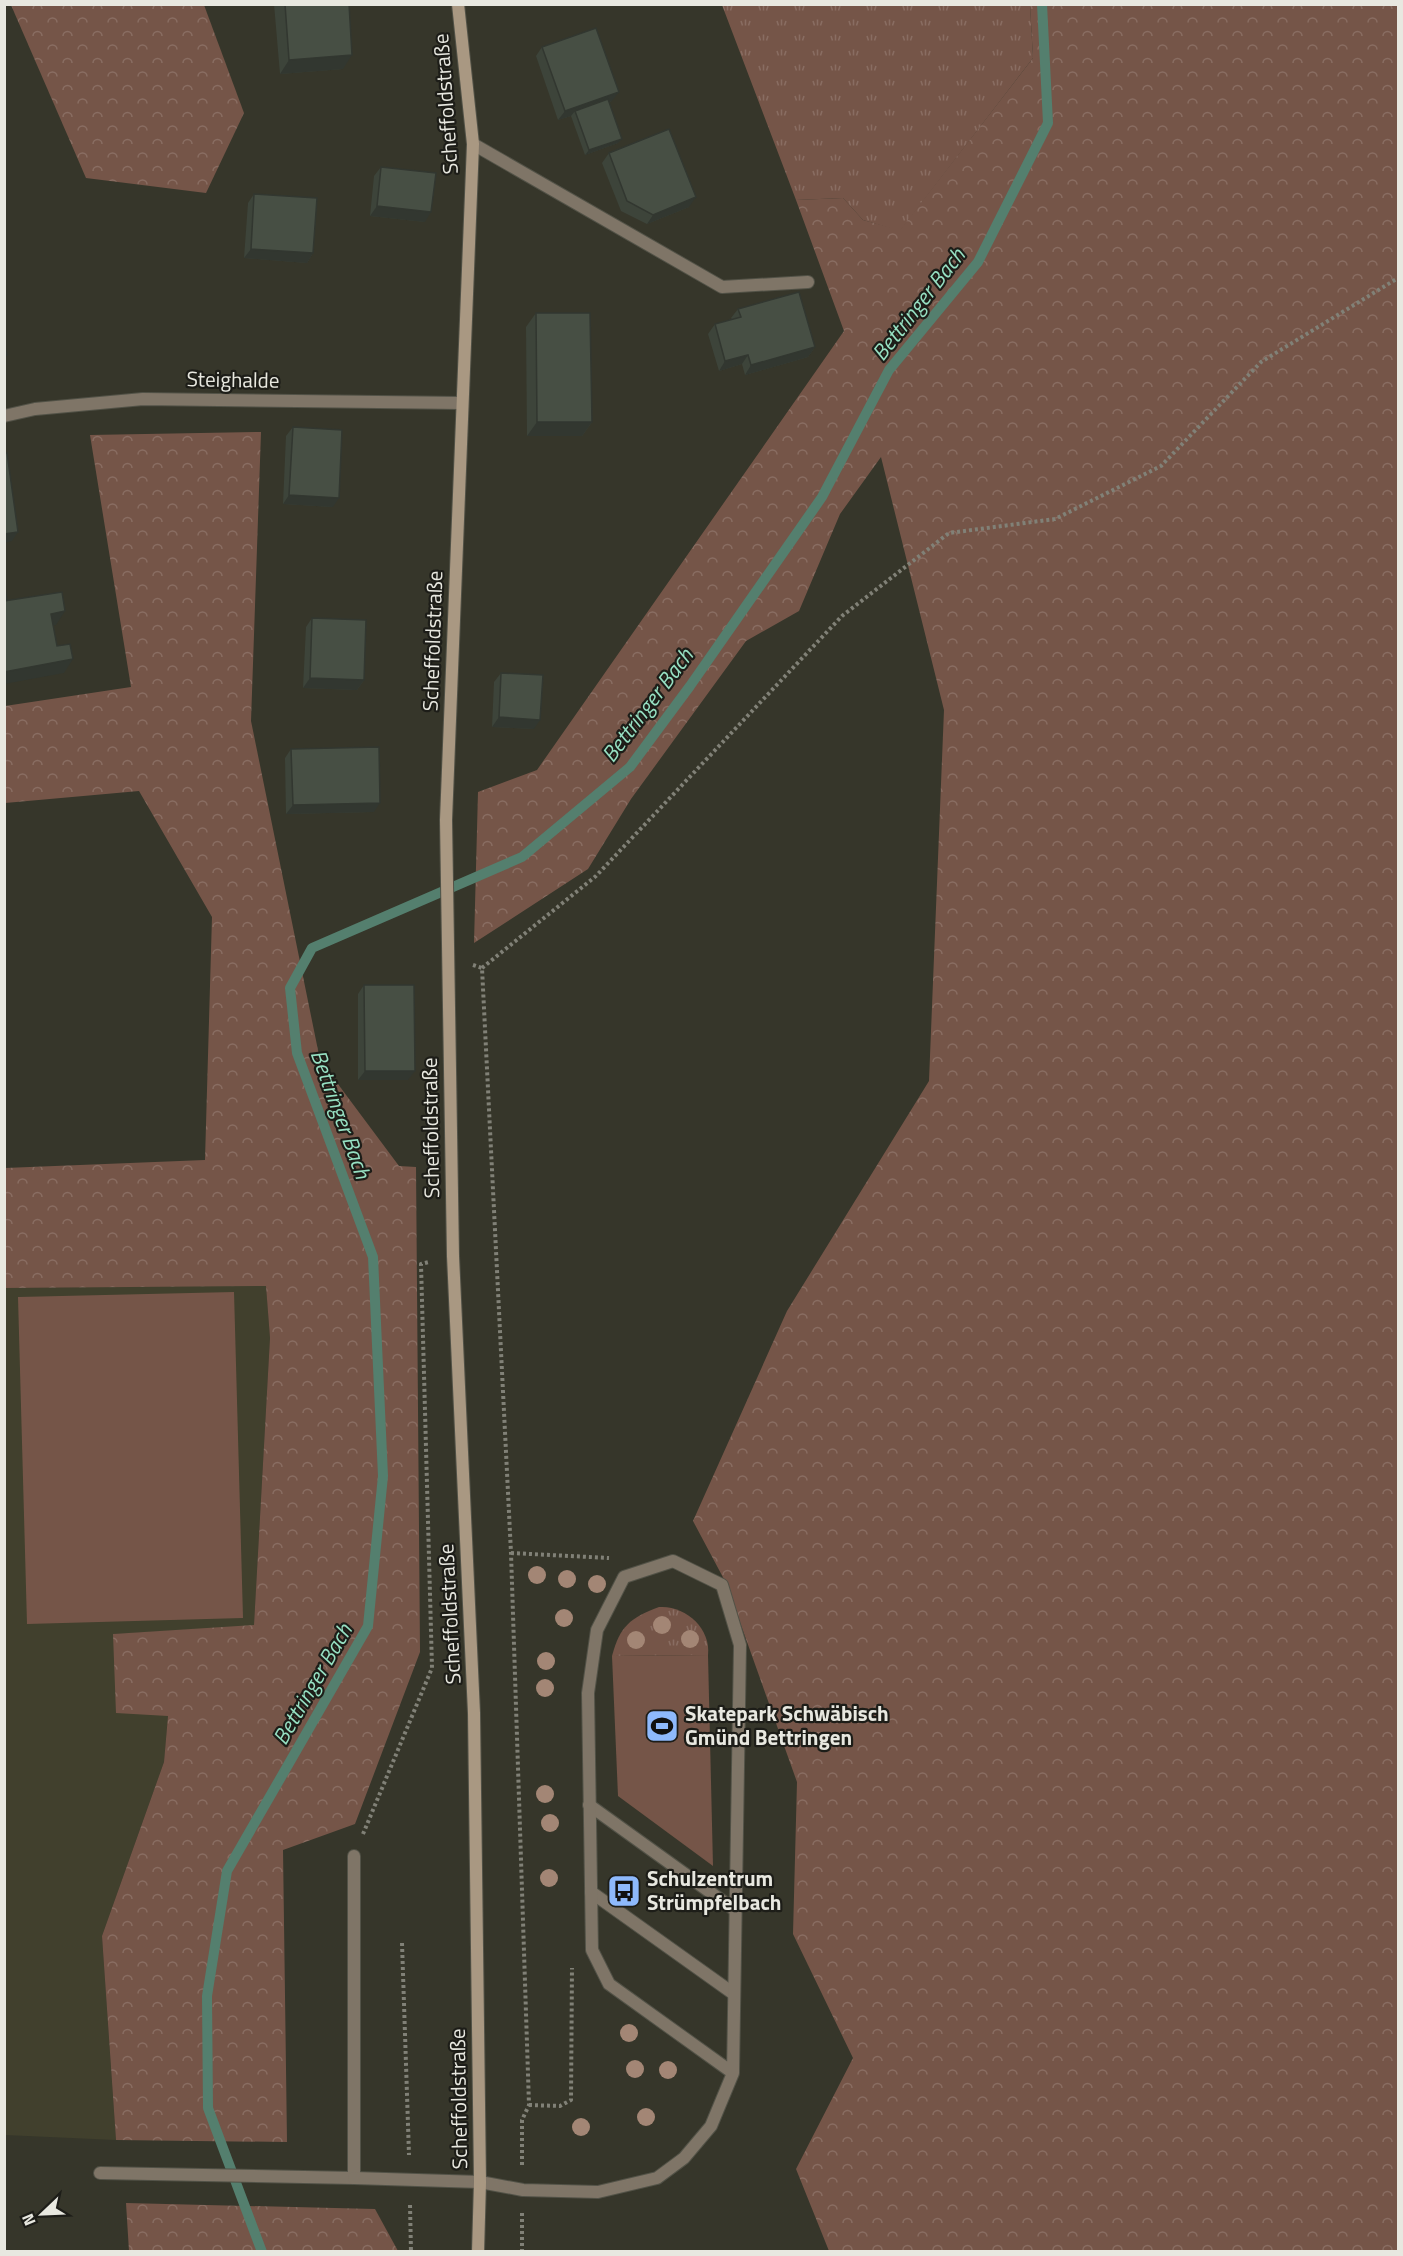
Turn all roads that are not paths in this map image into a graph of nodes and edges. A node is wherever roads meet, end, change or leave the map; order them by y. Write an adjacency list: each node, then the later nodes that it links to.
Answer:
1 (458, 4): 2 (main road, Scheffoldstraße)
2 (473, 144): 3 (street); 4 (main road, Scheffoldstraße)
3 (808, 282)
4 (462, 403): 5 (street, Steighalde); 14 (main road, Scheffoldstraße)
5 (4, 416)
6 (589, 1805): 8 (street); 9 (street); 9 (street)
7 (354, 1856): 13 (street)
8 (591, 1892): 10 (street); 11 (street)
9 (735, 1910): 10 (street)
10 (734, 1994): 11 (street)
11 (733, 2073): 14 (street)
12 (100, 2173): 13 (street)
13 (354, 2178): 14 (street)
14 (480, 2182): 15 (main road, Scheffoldstraße)
15 (478, 2252)

